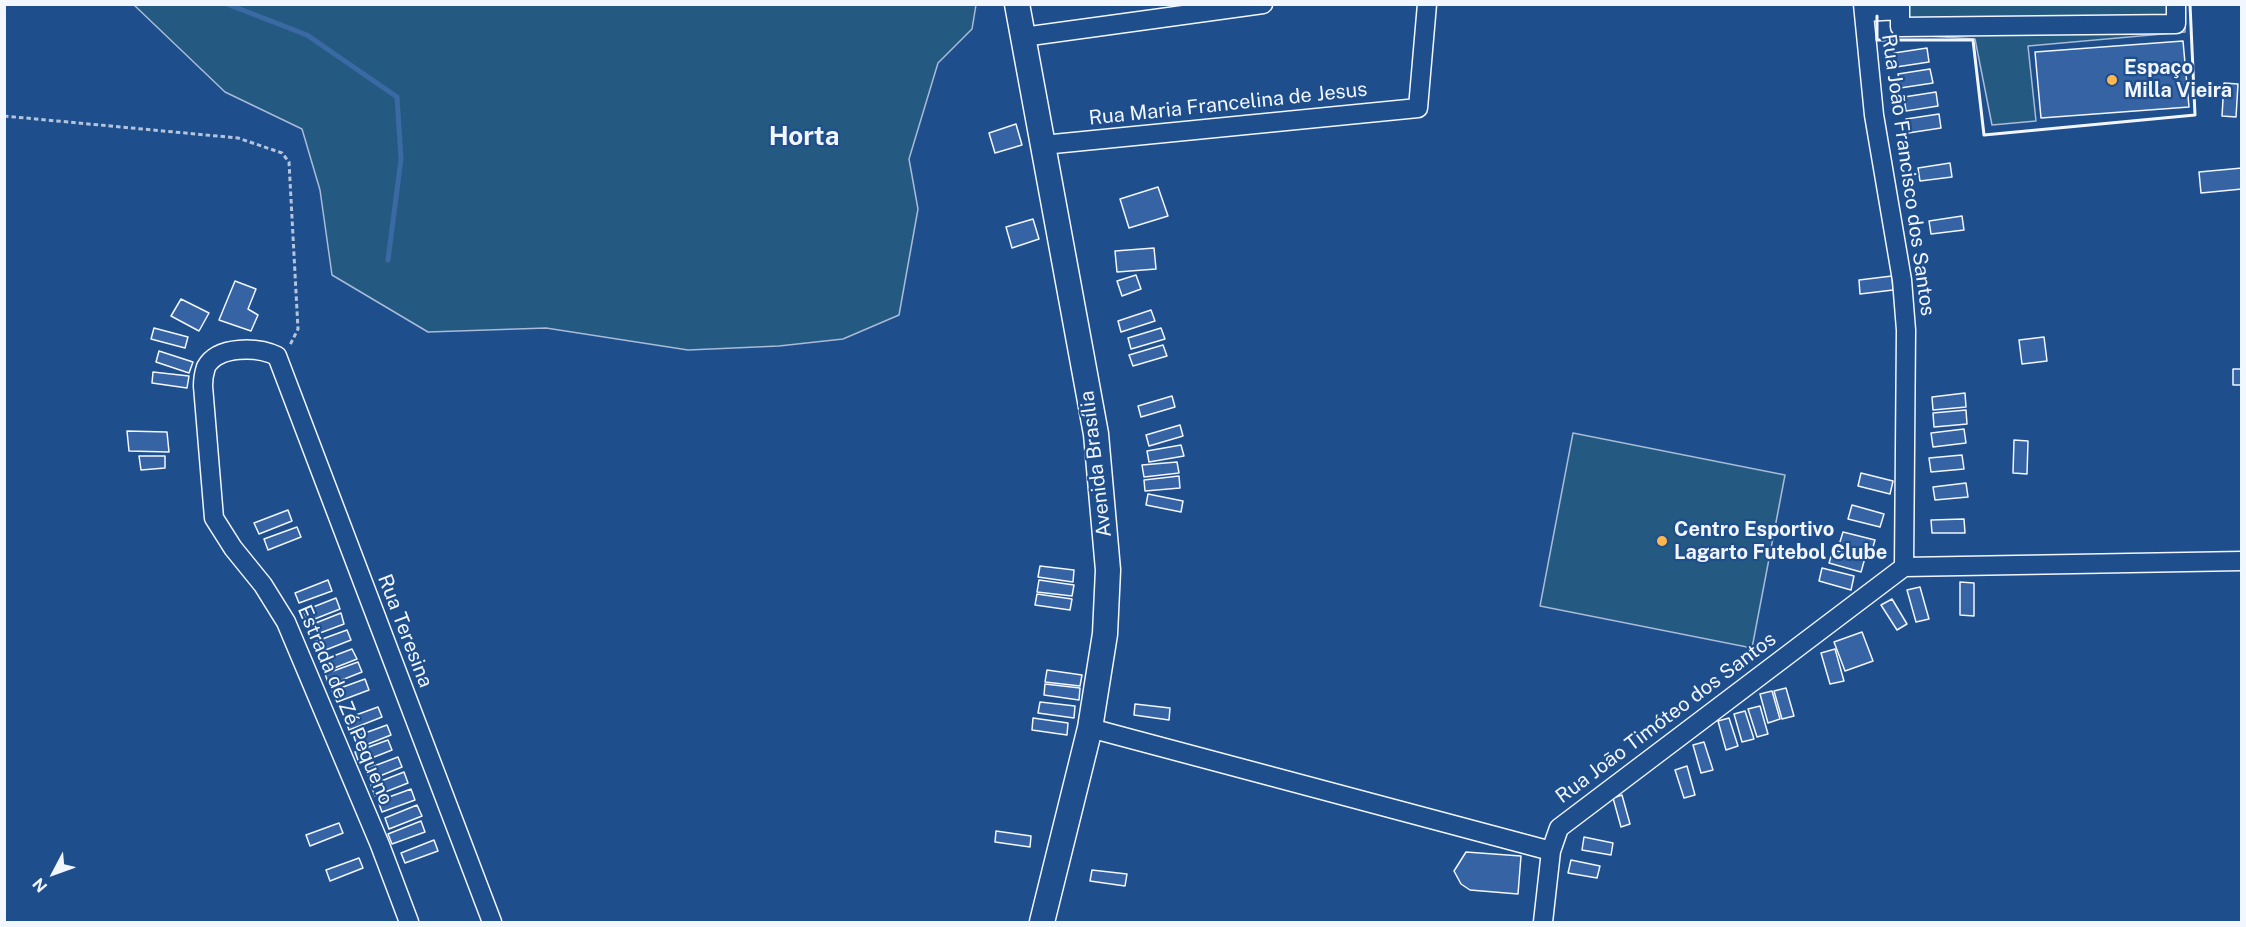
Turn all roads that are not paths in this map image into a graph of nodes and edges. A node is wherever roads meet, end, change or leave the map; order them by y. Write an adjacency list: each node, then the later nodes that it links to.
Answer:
1 (1017, 4): 7 (main road, Avenida Brasília)
2 (1263, 4): 7 (street)
3 (1427, 4): 8 (street, Rua Maria Francelina de Jesus)
4 (2176, 4): 5 (street)
5 (1900, 7): 6 (street)
6 (1863, 8): 11 (street, Rua João Francisco dos Santos)
7 (1023, 38): 8 (main road, Avenida Brasília)
8 (1042, 145): 12 (main road, Avenida Brasília)
9 (277, 356): 14 (street, Estrada de Zé Pequeno); 15 (street, Rua Teresina)
10 (2241, 561): 11 (street)
11 (1904, 567): 13 (street, Rua João Timóteo dos Santos)
12 (1090, 728): 13 (street); 16 (main road, Avenida Brasília)
13 (1551, 851): 17 (street, Rua João Timóteo dos Santos)
14 (409, 922)
15 (492, 922)
16 (1042, 922)
17 (1543, 922)

